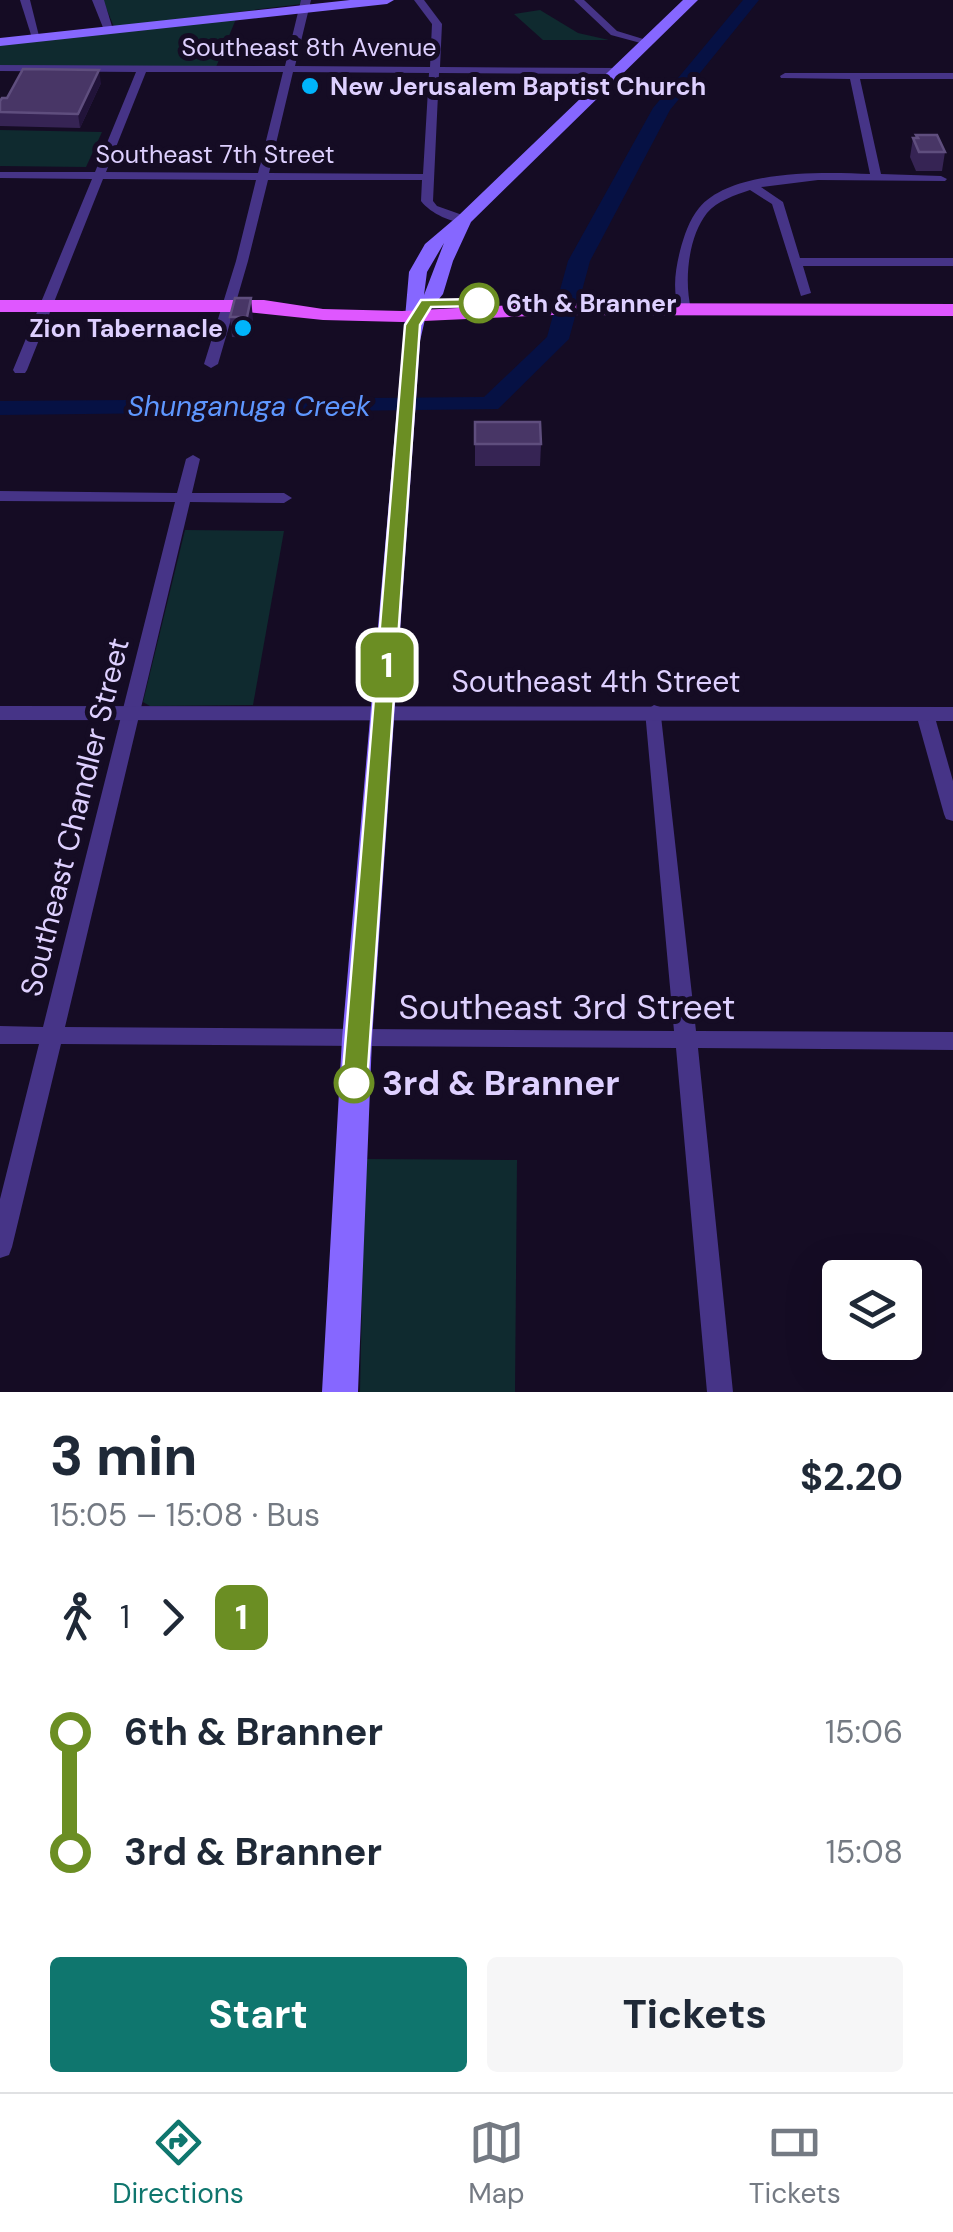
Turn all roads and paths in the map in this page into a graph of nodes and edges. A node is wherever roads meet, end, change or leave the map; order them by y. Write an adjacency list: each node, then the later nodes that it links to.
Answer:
1 (25, 0): 11 (street)
2 (98, 0): 10 (street)
3 (387, 0): 8 (main road)
4 (420, 0): 17 (street)
5 (578, 0): 13 (street)
6 (676, 0): 9 (main road)
7 (691, 0): 9 (main road)
8 (306, 4): 10 (main road); 16 (street)
9 (669, 21): 13 (main road)
10 (110, 30): 11 (main road)
11 (37, 38): 12 (main road)
12 (0, 42)
13 (648, 42): 18 (main road)
14 (0, 68): 15 (street, Southeast 8th Avenue)
15 (142, 69): 16 (street, Southeast 8th Avenue); 23 (street)
16 (287, 69): 17 (street, Southeast 8th Avenue); 24 (street)
17 (432, 70): 18 (street, Southeast 8th Avenue); 25 (street)
18 (619, 70): 29 (main road)
19 (784, 76): 20 (street)
20 (854, 76): 21 (street); 26 (street)
21 (953, 76)
22 (0, 176): 23 (street, Southeast 7th Street)
23 (98, 176): 24 (street, Southeast 7th Street); 34 (street)
24 (261, 176): 25 (street, Southeast 7th Street); 35 (street)
25 (430, 177): 29 (street)
26 (877, 179): 27 (street); 28 (street)
27 (941, 179)
28 (752, 186): 30 (street); 37 (street)
29 (464, 220): 36 (main road)
30 (794, 262): 31 (street); 32 (street)
31 (953, 262)
32 (804, 293)
33 (0, 306): 34 (main road)
34 (46, 307): 35 (main road); 40 (street)
35 (228, 307): 36 (main road); 39 (street)
36 (419, 307): 37 (main road); 48 (main road)
37 (685, 309): 38 (main road)
38 (953, 310)
39 (211, 364)
40 (20, 370)
41 (193, 459): 43 (street, Southeast Chandler Street)
42 (0, 496): 43 (street)
43 (184, 497): 44 (street); 47 (street, Southeast Chandler Street)
44 (284, 498)
45 (654, 711): 48 (street, Southeast 4th Street); 49 (street, Southeast 4th Street); 55 (street)
46 (0, 713): 47 (street, Southeast 4th Street)
47 (131, 713): 48 (street, Southeast 4th Street); 53 (street, Southeast Chandler Street)
48 (383, 714): 54 (main road)
49 (926, 714): 50 (street, Southeast 4th Street); 51 (street)
50 (953, 714)
51 (953, 814)
52 (0, 1035): 53 (street, Southeast 3rd Street)
53 (52, 1035): 54 (street, Southeast 3rd Street); 57 (street, Southeast Chandler Street)
54 (357, 1039): 55 (street, Southeast 3rd Street); 58 (main road)
55 (686, 1041): 56 (street, Southeast 3rd Street); 59 (street)
56 (953, 1041)
57 (0, 1248)
58 (340, 1392)
59 (720, 1392)

